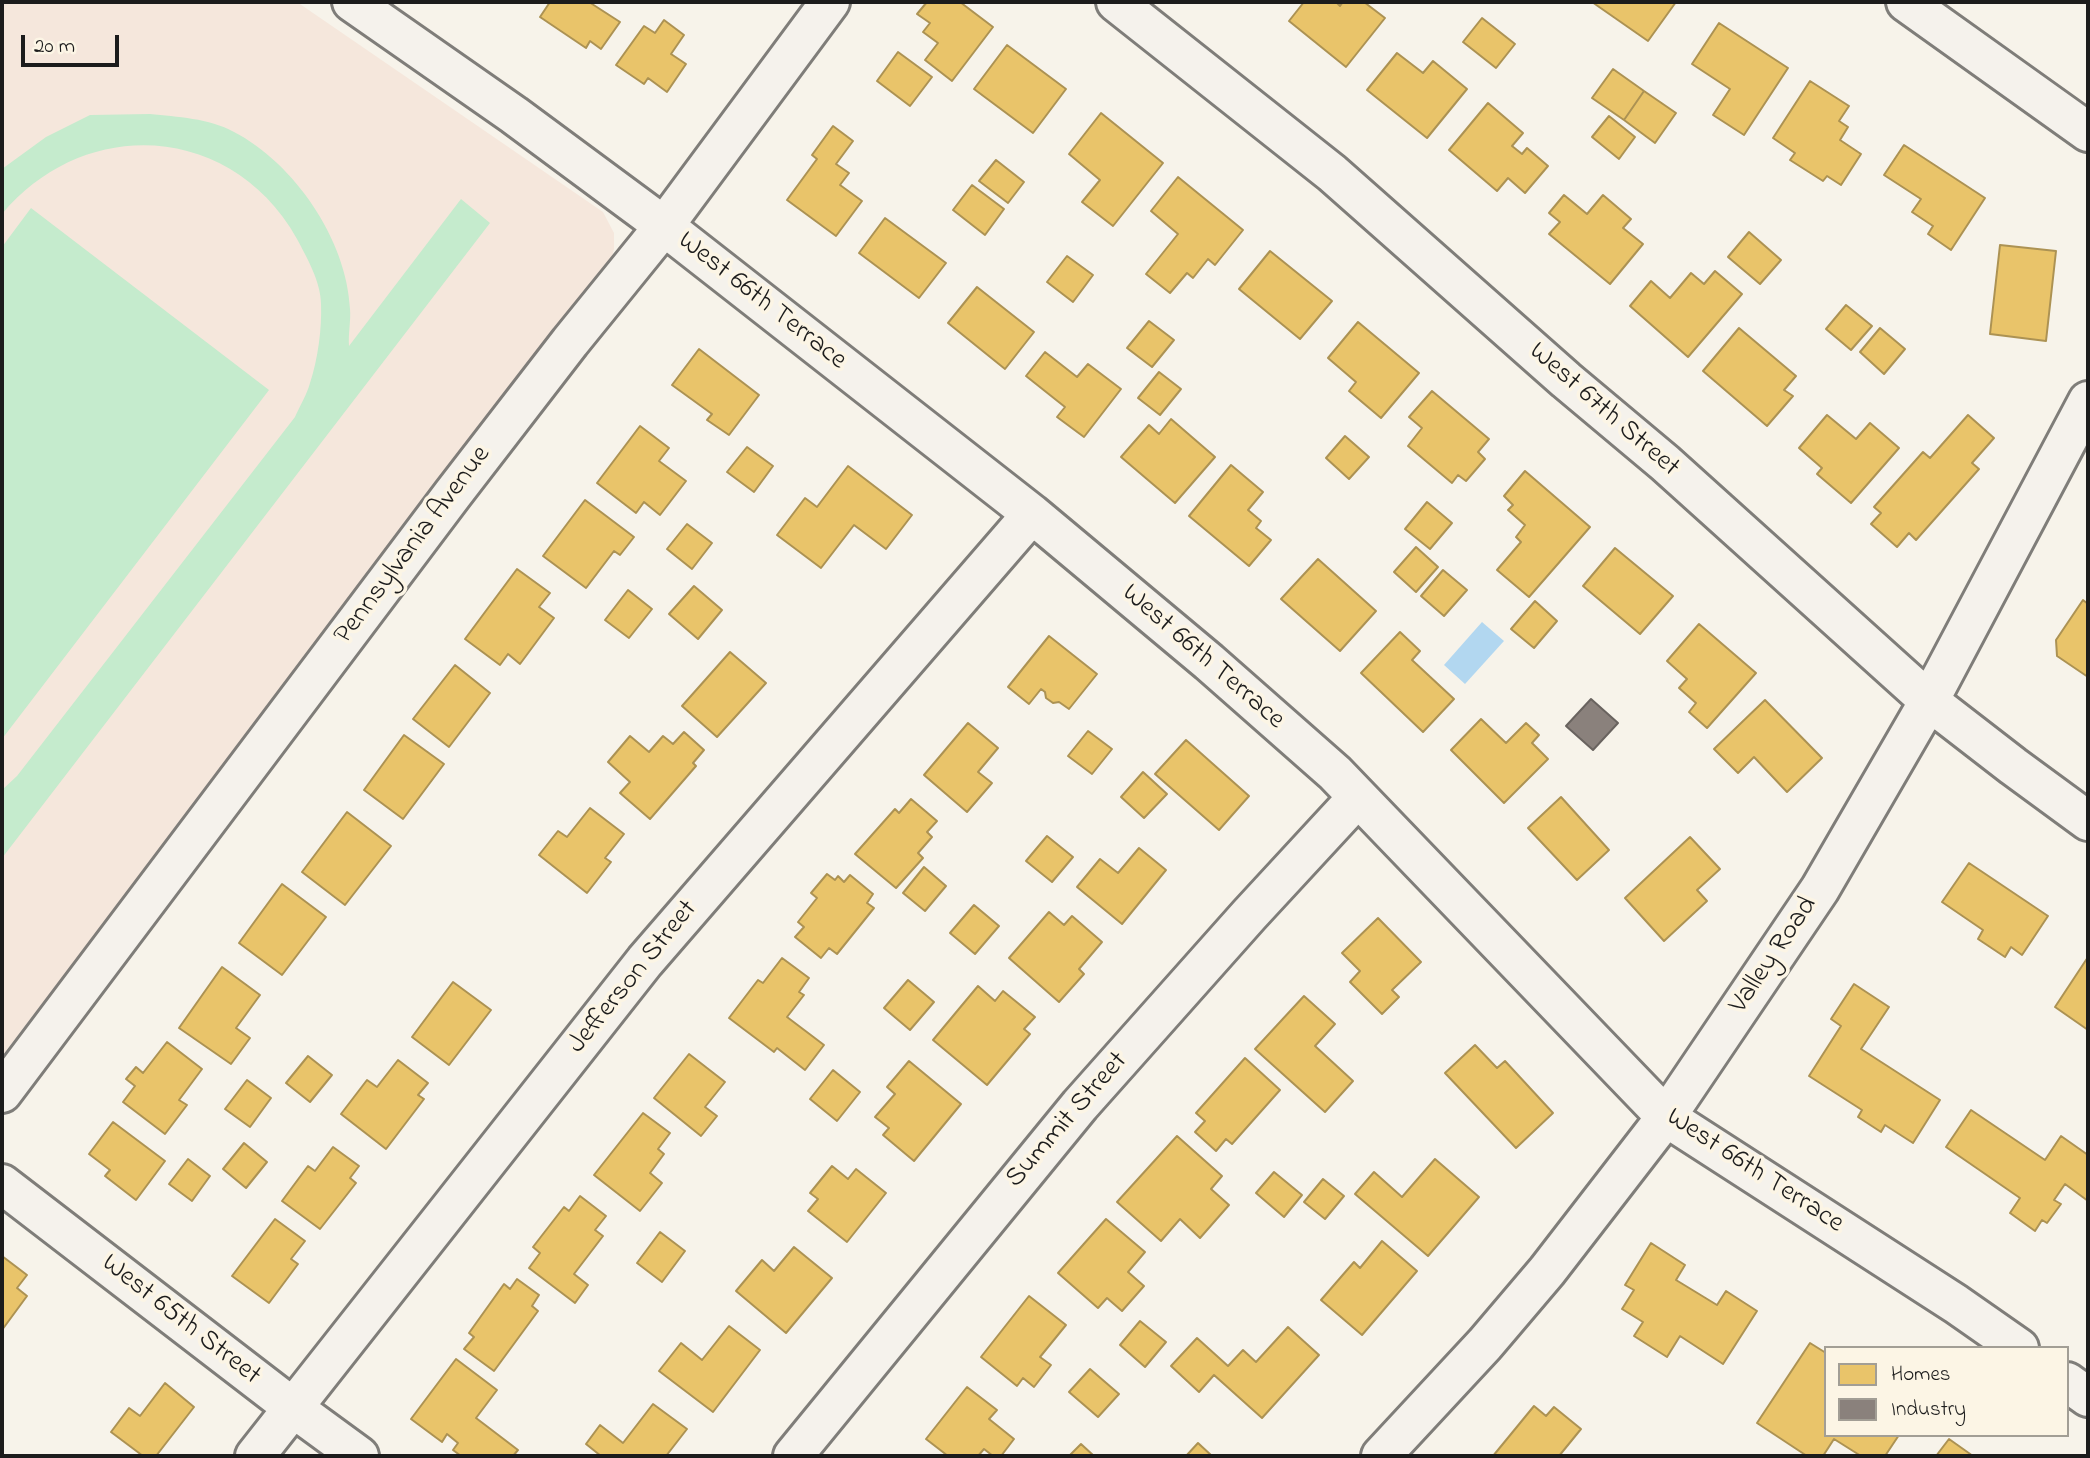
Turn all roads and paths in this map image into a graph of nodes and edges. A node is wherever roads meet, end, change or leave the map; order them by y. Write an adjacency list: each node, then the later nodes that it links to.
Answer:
1 (352, 2): 6 (street, West 66th Terrace)
2 (830, 2): 6 (street, Pennsylvania Avenue)
3 (1116, 2): 9 (street, West 67th Street)
4 (1906, 2): 5 (street)
5 (2088, 132)
6 (664, 226): 8 (street, West 66th Terrace); 12 (street, Pennsylvania Avenue)
7 (2088, 401): 9 (street, Valley Road)
8 (1032, 514): 10 (street, West 66th Terrace); 18 (street, Jefferson Street)
9 (1930, 701): 11 (street, West 67th Street); 13 (street, Valley Road)
10 (1358, 797): 13 (street, West 66th Terrace); 22 (street, Summit Street)
11 (2088, 821)
12 (2, 1094)
13 (1666, 1117): 15 (street, West 66th Terrace); 19 (street, Valley Road)
14 (2, 1184): 18 (street, West 65th Street)
15 (2016, 1346)
16 (2069, 1383): 17 (street)
17 (2088, 1397)
18 (292, 1407): 20 (street, Jefferson Street); 21 (street, West 65th Street)
19 (1396, 1448)
20 (255, 1456)
21 (359, 1456)
22 (793, 1456)

